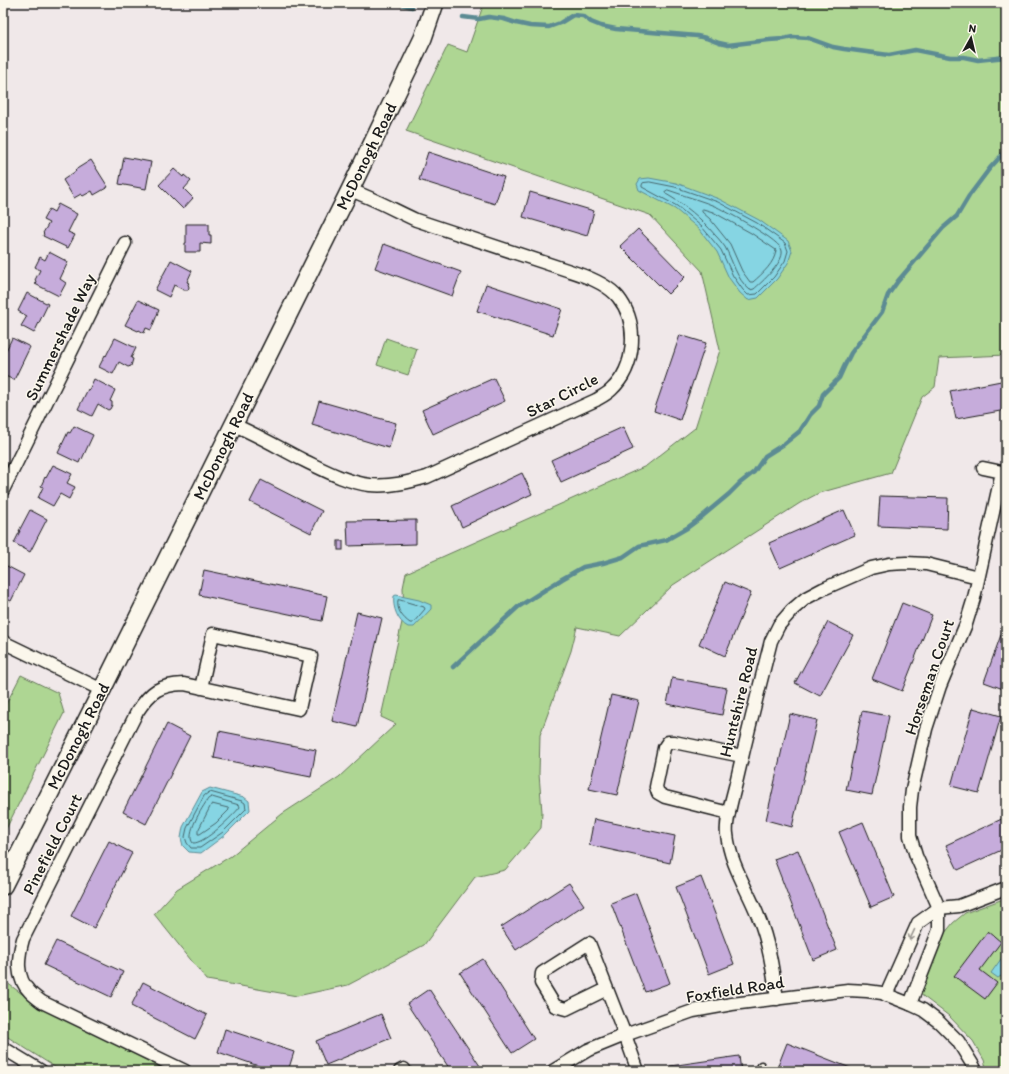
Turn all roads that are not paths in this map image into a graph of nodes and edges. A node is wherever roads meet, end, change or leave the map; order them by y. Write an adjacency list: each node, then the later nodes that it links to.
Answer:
1 (435, 3): 2 (main road, McDonogh Road)
2 (350, 190): 4 (main road, McDonogh Road); 4 (street, Star Circle)
3 (125, 243): 6 (street, Summershade Way)
4 (234, 425): 10 (main road, McDonogh Road)
5 (983, 468): 7 (street, Horseman Court)
6 (3, 490)
7 (978, 577): 11 (street, Huntshire Road); 15 (street, Horseman Court)
8 (3, 642): 10 (street)
9 (201, 688): 9 (street, Pinefield Court); 23 (street, Pinefield Court)
10 (102, 690): 13 (main road, McDonogh Road)
11 (742, 756): 12 (street, Huntshire Road); 12 (street)
12 (729, 813): 18 (street, Huntshire Road)
13 (3, 886)
14 (1006, 888): 15 (street)
15 (939, 908): 17 (street, one-way to 17); 19 (street)
16 (607, 989): 16 (street); 20 (street)
17 (886, 995): 18 (street, Foxfield Road); 19 (street, Foxfield Road)
18 (777, 999): 20 (street, Foxfield Road)
19 (910, 1004): 28 (street, Foxfield Road)
20 (625, 1035): 26 (street, Foxfield Road); 27 (street)
21 (3, 1048): 22 (street)
22 (41, 1071)
23 (184, 1071)
24 (400, 1071): 25 (street)
25 (405, 1071)
26 (553, 1071)
27 (638, 1071)
28 (975, 1071)

